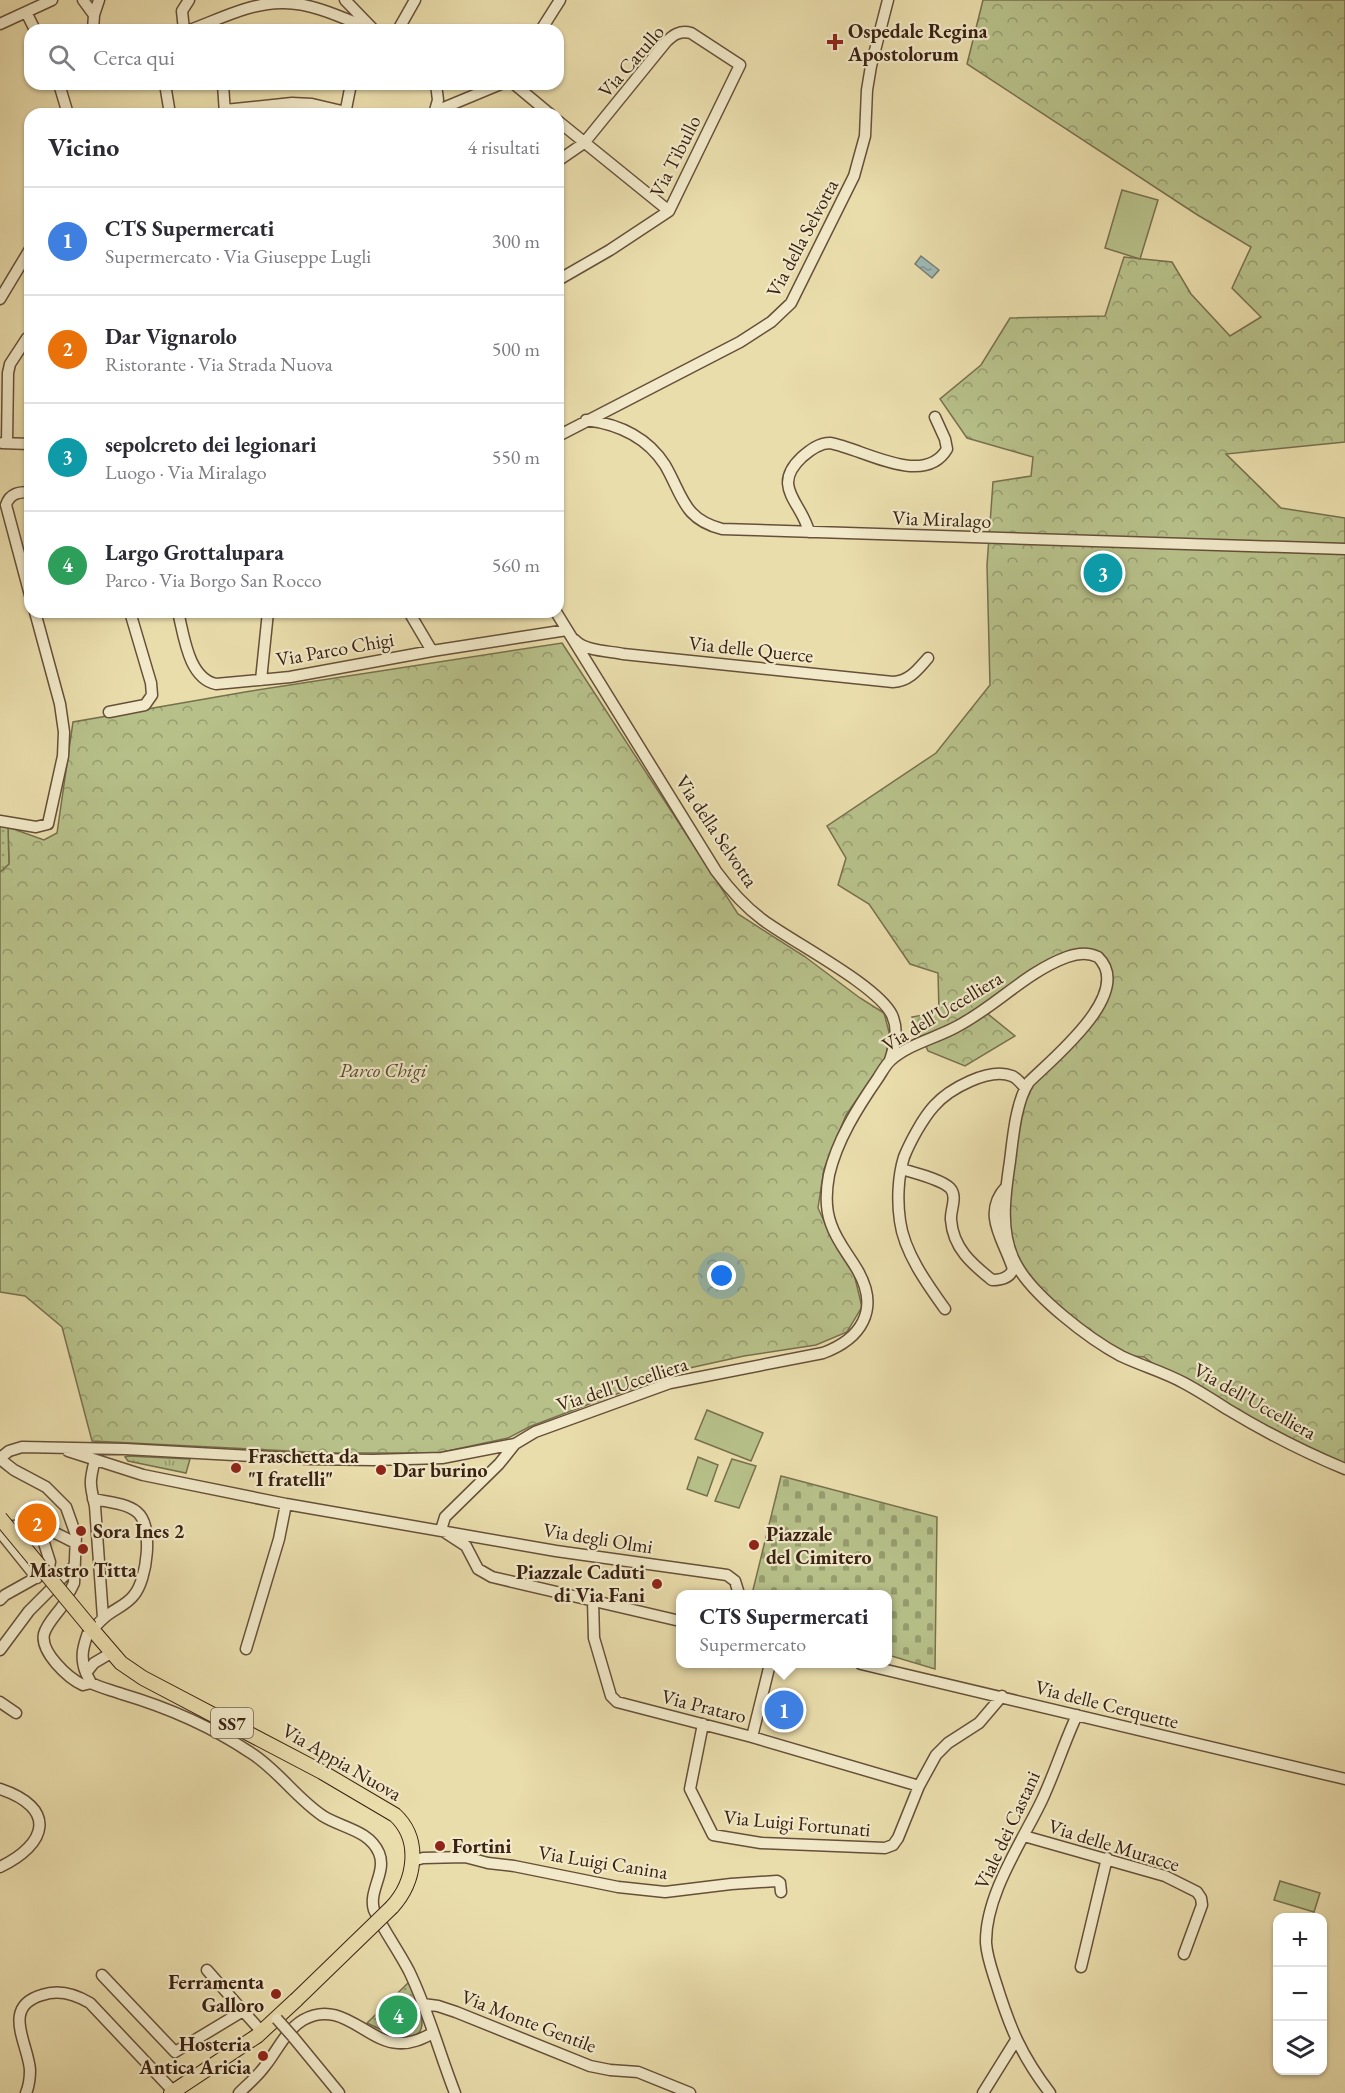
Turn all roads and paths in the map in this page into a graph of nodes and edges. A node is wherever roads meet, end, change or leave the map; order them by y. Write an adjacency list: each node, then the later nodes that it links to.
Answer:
1 (52, 0): 9 (street)
2 (83, 0): 10 (street)
3 (99, 0): 10 (street)
4 (189, 0): 14 (street)
5 (345, 0): 17 (street)
6 (415, 0): 18 (street)
7 (560, 0): 19 (street)
8 (888, 0): 46 (street, Via della Selvotta)
9 (26, 12): 11 (street); 12 (street)
10 (94, 15): 13 (street)
11 (0, 24)
12 (31, 24)
13 (93, 24)
14 (184, 24)
15 (216, 24): 16 (street)
16 (353, 24)
17 (368, 24)
18 (401, 24)
19 (545, 24)
20 (740, 65): 38 (street, Via Catullo); 40 (street, Via Tibullo)
21 (61, 90): 28 (street)
22 (166, 90): 29 (street)
23 (223, 90): 30 (street)
24 (350, 90): 33 (street)
25 (437, 90): 34 (street)
26 (487, 90): 35 (street)
27 (521, 90): 36 (street)
28 (66, 108)
29 (169, 108)
30 (225, 108)
31 (255, 108): 32 (street)
32 (327, 108)
33 (347, 108)
34 (436, 108)
35 (444, 108)
36 (543, 108)
37 (564, 126): 38 (street)
38 (584, 143): 39 (street, Via Catullo); 40 (street)
39 (564, 157)
40 (669, 211): 42 (street, Via Tibullo)
41 (24, 259): 43 (street)
42 (564, 277)
43 (0, 299)
44 (24, 343): 48 (street)
45 (934, 417): 51 (street)
46 (586, 420): 47 (street, Via della Selvotta); 51 (street, Via Miralago)
47 (564, 433)
48 (3, 443): 49 (street)
49 (24, 444)
50 (24, 493): 53 (street)
51 (809, 532): 52 (street, Via Miralago)
52 (1345, 549)
53 (24, 573)
54 (37, 618): 65 (street)
55 (132, 618): 64 (street)
56 (180, 618): 63 (street, Via Parco Chigi)
57 (267, 618): 63 (street)
58 (413, 618): 61 (street)
59 (560, 618): 60 (street, Via della Selvotta)
60 (567, 630): 61 (street, Via Parco Chigi); 62 (street, Via delle Querce); 66 (street, Via della Selvotta)
61 (432, 651): 63 (street, Via Parco Chigi)
62 (928, 658)
63 (261, 680)
64 (109, 712)
65 (0, 821)
66 (890, 1060): 67 (street, Via dell'Uccelliera); 71 (street, Via dell'Uccelliera)
67 (1025, 1088): 68 (street); 69 (street, Via dell'Uccelliera)
68 (902, 1169): 69 (street); 70 (street)
69 (1006, 1187): 77 (street, Via dell'Uccelliera)
70 (945, 1309)
71 (515, 1444): 73 (street, Via dell'Uccelliera); 83 (street)
72 (58, 1448): 73 (street, Via dell'Uccelliera); 74 (street, Via dell'Uccelliera); 75 (street, Via degli Olmi)
73 (125, 1449): 76 (street)
74 (0, 1458): 84 (street)
75 (94, 1460): 76 (street, Via degli Olmi); 78 (street)
76 (124, 1469): 79 (street, Via degli Olmi)
77 (1345, 1469)
78 (93, 1499): 92 (street); 92 (street)
79 (286, 1504): 83 (street, Via degli Olmi); 95 (street)
80 (0, 1518): 94 (main road, Via Appia Nuova / SS7, bridge)
81 (39, 1527): 82 (street); 84 (street); 86 (street)
82 (0, 1530): 86 (street)
83 (441, 1530): 87 (street, Via degli Olmi); 90 (street)
84 (75, 1544): 85 (street)
85 (74, 1566): 88 (street); 96 (street)
86 (37, 1578): 89 (street)
87 (738, 1590)
88 (70, 1591)
89 (0, 1600)
90 (593, 1600): 93 (street); 105 (street, Via Prataro)
91 (63, 1605): 100 (street)
92 (103, 1618): 94 (street)
93 (676, 1620)
94 (91, 1629): 97 (main road, Via Appia Nuova / SS7); 100 (street)
95 (246, 1649)
96 (0, 1650)
97 (111, 1653): 100 (street); 112 (main road, Via Appia Nuova / SS7)
98 (769, 1668): 106 (street)
99 (879, 1668): 101 (street, Via delle Cerquette)
100 (89, 1678): 119 (street)
101 (1002, 1696): 104 (street, Via delle Cerquette); 108 (street)
102 (0, 1702): 103 (street)
103 (16, 1713)
104 (1077, 1715): 107 (street, Via delle Cerquette); 110 (street, Viale dei Castani)
105 (703, 1724): 106 (street, Via Prataro); 108 (street, Via Luigi Fortunati)
106 (752, 1737): 108 (street, Via Prataro)
107 (1345, 1779)
108 (919, 1786)
109 (0, 1789): 113 (street)
110 (1024, 1836): 111 (street, Via delle Muracce); 124 (street, Viale dei Castani)
111 (1107, 1858): 115 (street, Via delle Muracce); 116 (street)
112 (412, 1861): 114 (street, Via Luigi Canina); 121 (main road, Via Appia Nuova / SS7, bridge)
113 (0, 1867)
114 (781, 1892)
115 (1184, 1954)
116 (1081, 1966)
117 (207, 1970): 120 (street)
118 (102, 1975): 120 (street)
119 (423, 2004): 123 (street); 130 (street, Via Monte Gentile)
120 (243, 2011): 122 (street)
121 (277, 2019): 122 (main road, Via Appia Nuova / SS7); 128 (street, bridge)
122 (262, 2032): 125 (main road, Via Appia Nuova / SS7)
123 (433, 2033): 127 (street); 129 (street)
124 (1016, 2040): 131 (street); 132 (street, Viale dei Castani)
125 (172, 2092): 126 (street)
126 (26, 2093)
127 (239, 2093)
128 (339, 2093)
129 (455, 2093)
130 (690, 2093)
131 (983, 2093)
132 (1050, 2093)

